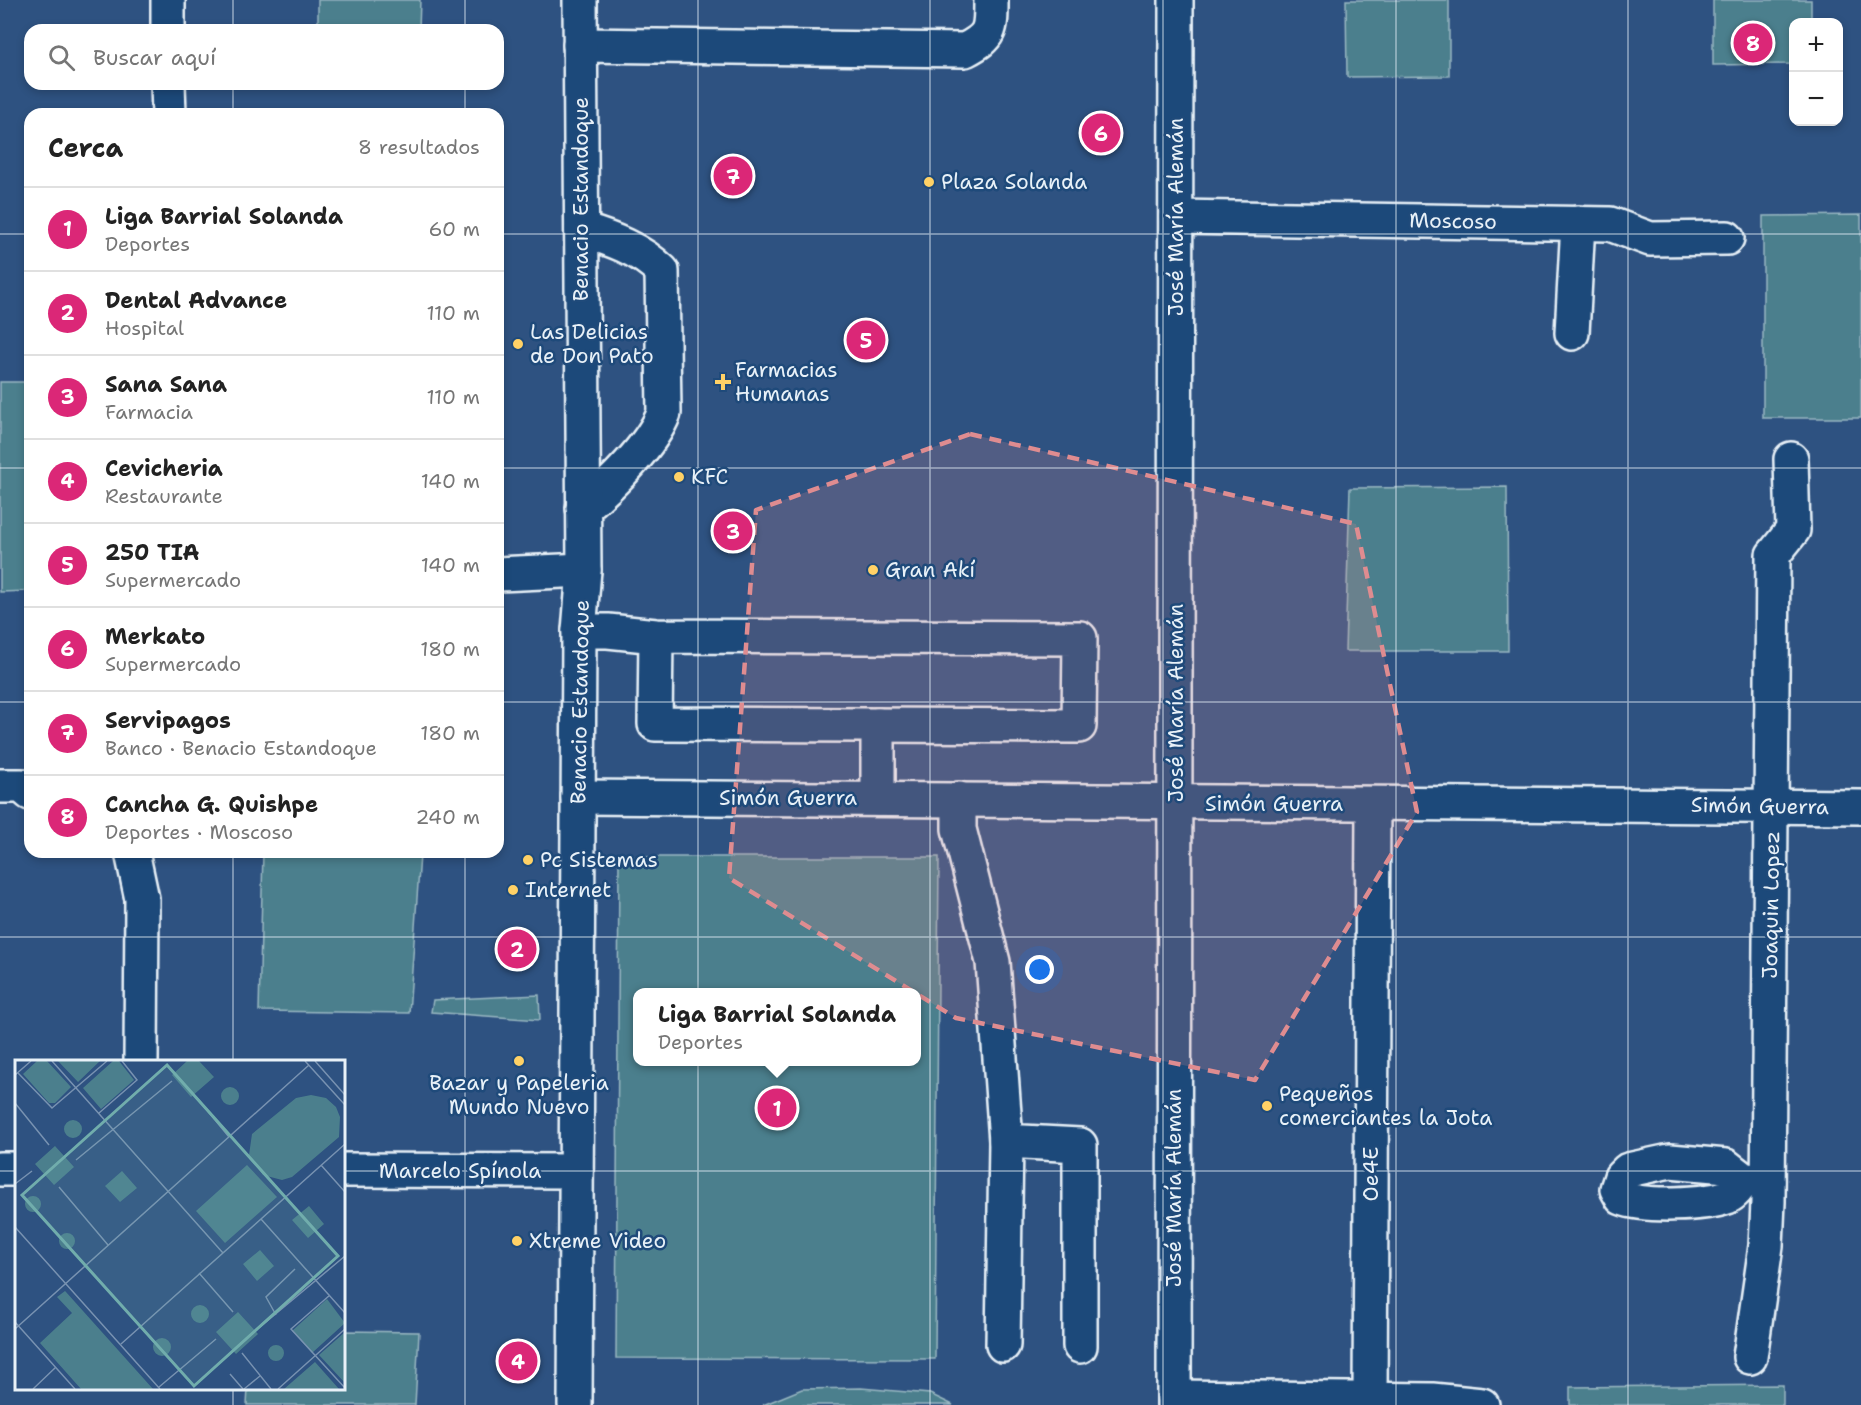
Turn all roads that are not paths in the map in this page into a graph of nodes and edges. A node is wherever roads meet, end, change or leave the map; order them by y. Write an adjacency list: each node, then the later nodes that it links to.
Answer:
1 (168, 0): 5 (street)
2 (580, 0): 6 (street, Benacio Estandoque)
3 (991, 0): 6 (street)
4 (1176, 0): 9 (street, José María Alemán)
5 (168, 24)
6 (580, 45): 11 (street, Benacio Estandoque)
7 (168, 90): 8 (street)
8 (169, 108)
9 (1176, 217): 10 (street, Moscoso); 24 (street, José María Alemán)
10 (1578, 223): 12 (street, Moscoso); 13 (street)
11 (582, 230): 15 (street, Benacio Estandoque); 15 (street)
12 (1727, 238)
13 (1572, 333)
14 (1791, 459): 26 (street, Joaquin Lopez)
15 (583, 508): 16 (street, Benacio Estandoque)
16 (584, 570): 17 (street); 18 (street, Benacio Estandoque)
17 (504, 574)
18 (579, 631): 19 (street); 21 (street, Benacio Estandoque)
19 (656, 636): 20 (street); 20 (street)
20 (878, 725): 22 (street)
21 (578, 797): 22 (street, Simón Guerra); 32 (street, Benacio Estandoque)
22 (878, 799): 23 (street, Simón Guerra)
23 (959, 799): 24 (street, Simón Guerra); 30 (street)
24 (1176, 803): 25 (street, Simón Guerra); 37 (street, José María Alemán)
25 (1373, 804): 26 (street, Simón Guerra); 36 (street, Oe4E)
26 (1771, 805): 27 (street, Simón Guerra); 35 (street, Joaquin Lopez)
27 (1861, 807)
28 (133, 858): 29 (street)
29 (141, 1060)
30 (1006, 1141): 33 (street); 34 (street)
31 (345, 1170): 32 (street, Marcelo Spínola)
32 (576, 1171): 38 (street, Benacio Estandoque)
33 (1003, 1345)
34 (1080, 1346)
35 (1750, 1358)
36 (1370, 1399): 37 (street); 39 (street)
37 (1174, 1401)
38 (575, 1405)
39 (1482, 1405)

